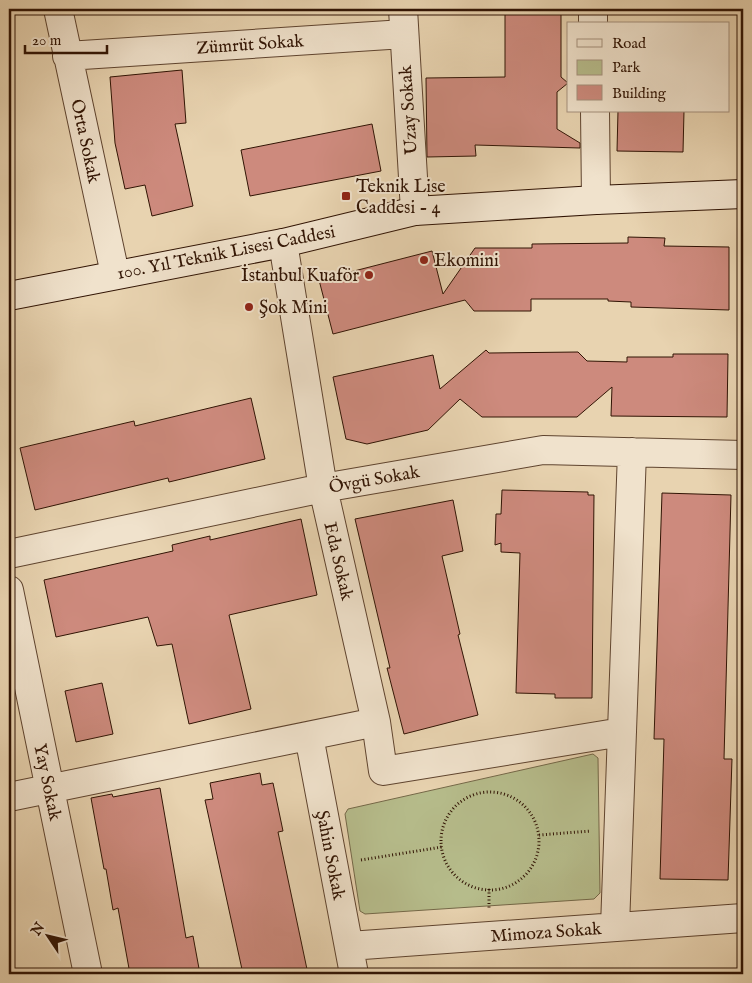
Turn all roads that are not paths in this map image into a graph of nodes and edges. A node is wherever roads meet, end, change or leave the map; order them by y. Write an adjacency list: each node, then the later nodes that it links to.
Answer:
1 (58, 9): 5 (street, Orta Sokak)
2 (593, 9): 4 (street)
3 (403, 22): 5 (street, Zümrüt Sokak); 9 (street, Uzay Sokak)
4 (594, 22)
5 (67, 56): 11 (street, Orta Sokak)
6 (595, 112): 8 (street)
7 (743, 194): 8 (street, 100. Yıl Teknik Lisesi Caddesi)
8 (596, 200): 9 (street, 100. Yıl Teknik Lisesi Caddesi)
9 (415, 211): 10 (street, 100. Yıl Teknik Lisesi Caddesi)
10 (283, 243): 11 (street, 100. Yıl Teknik Lisesi Caddesi); 15 (street, Eda Sokak)
11 (115, 274): 12 (street, 100. Yıl Teknik Lisesi Caddesi)
12 (9, 296)
13 (632, 452): 14 (street, Övgü Sokak); 15 (street, Övgü Sokak); 19 (street)
14 (743, 455)
15 (323, 488): 16 (street, Övgü Sokak); 18 (street, Eda Sokak)
16 (9, 554)
17 (9, 590): 21 (street, Yay Sokak)
18 (376, 722): 19 (street, Eda Sokak); 20 (street)
19 (622, 732): 24 (street)
20 (309, 736): 21 (street); 25 (street, Şahin Sokak)
21 (50, 789): 22 (street); 26 (street, Yay Sokak)
22 (9, 797)
23 (743, 918): 24 (street, Mimoza Sokak)
24 (614, 927): 25 (street, Mimoza Sokak)
25 (349, 946): 27 (street, Şahin Sokak)
26 (88, 974)
27 (354, 974)

